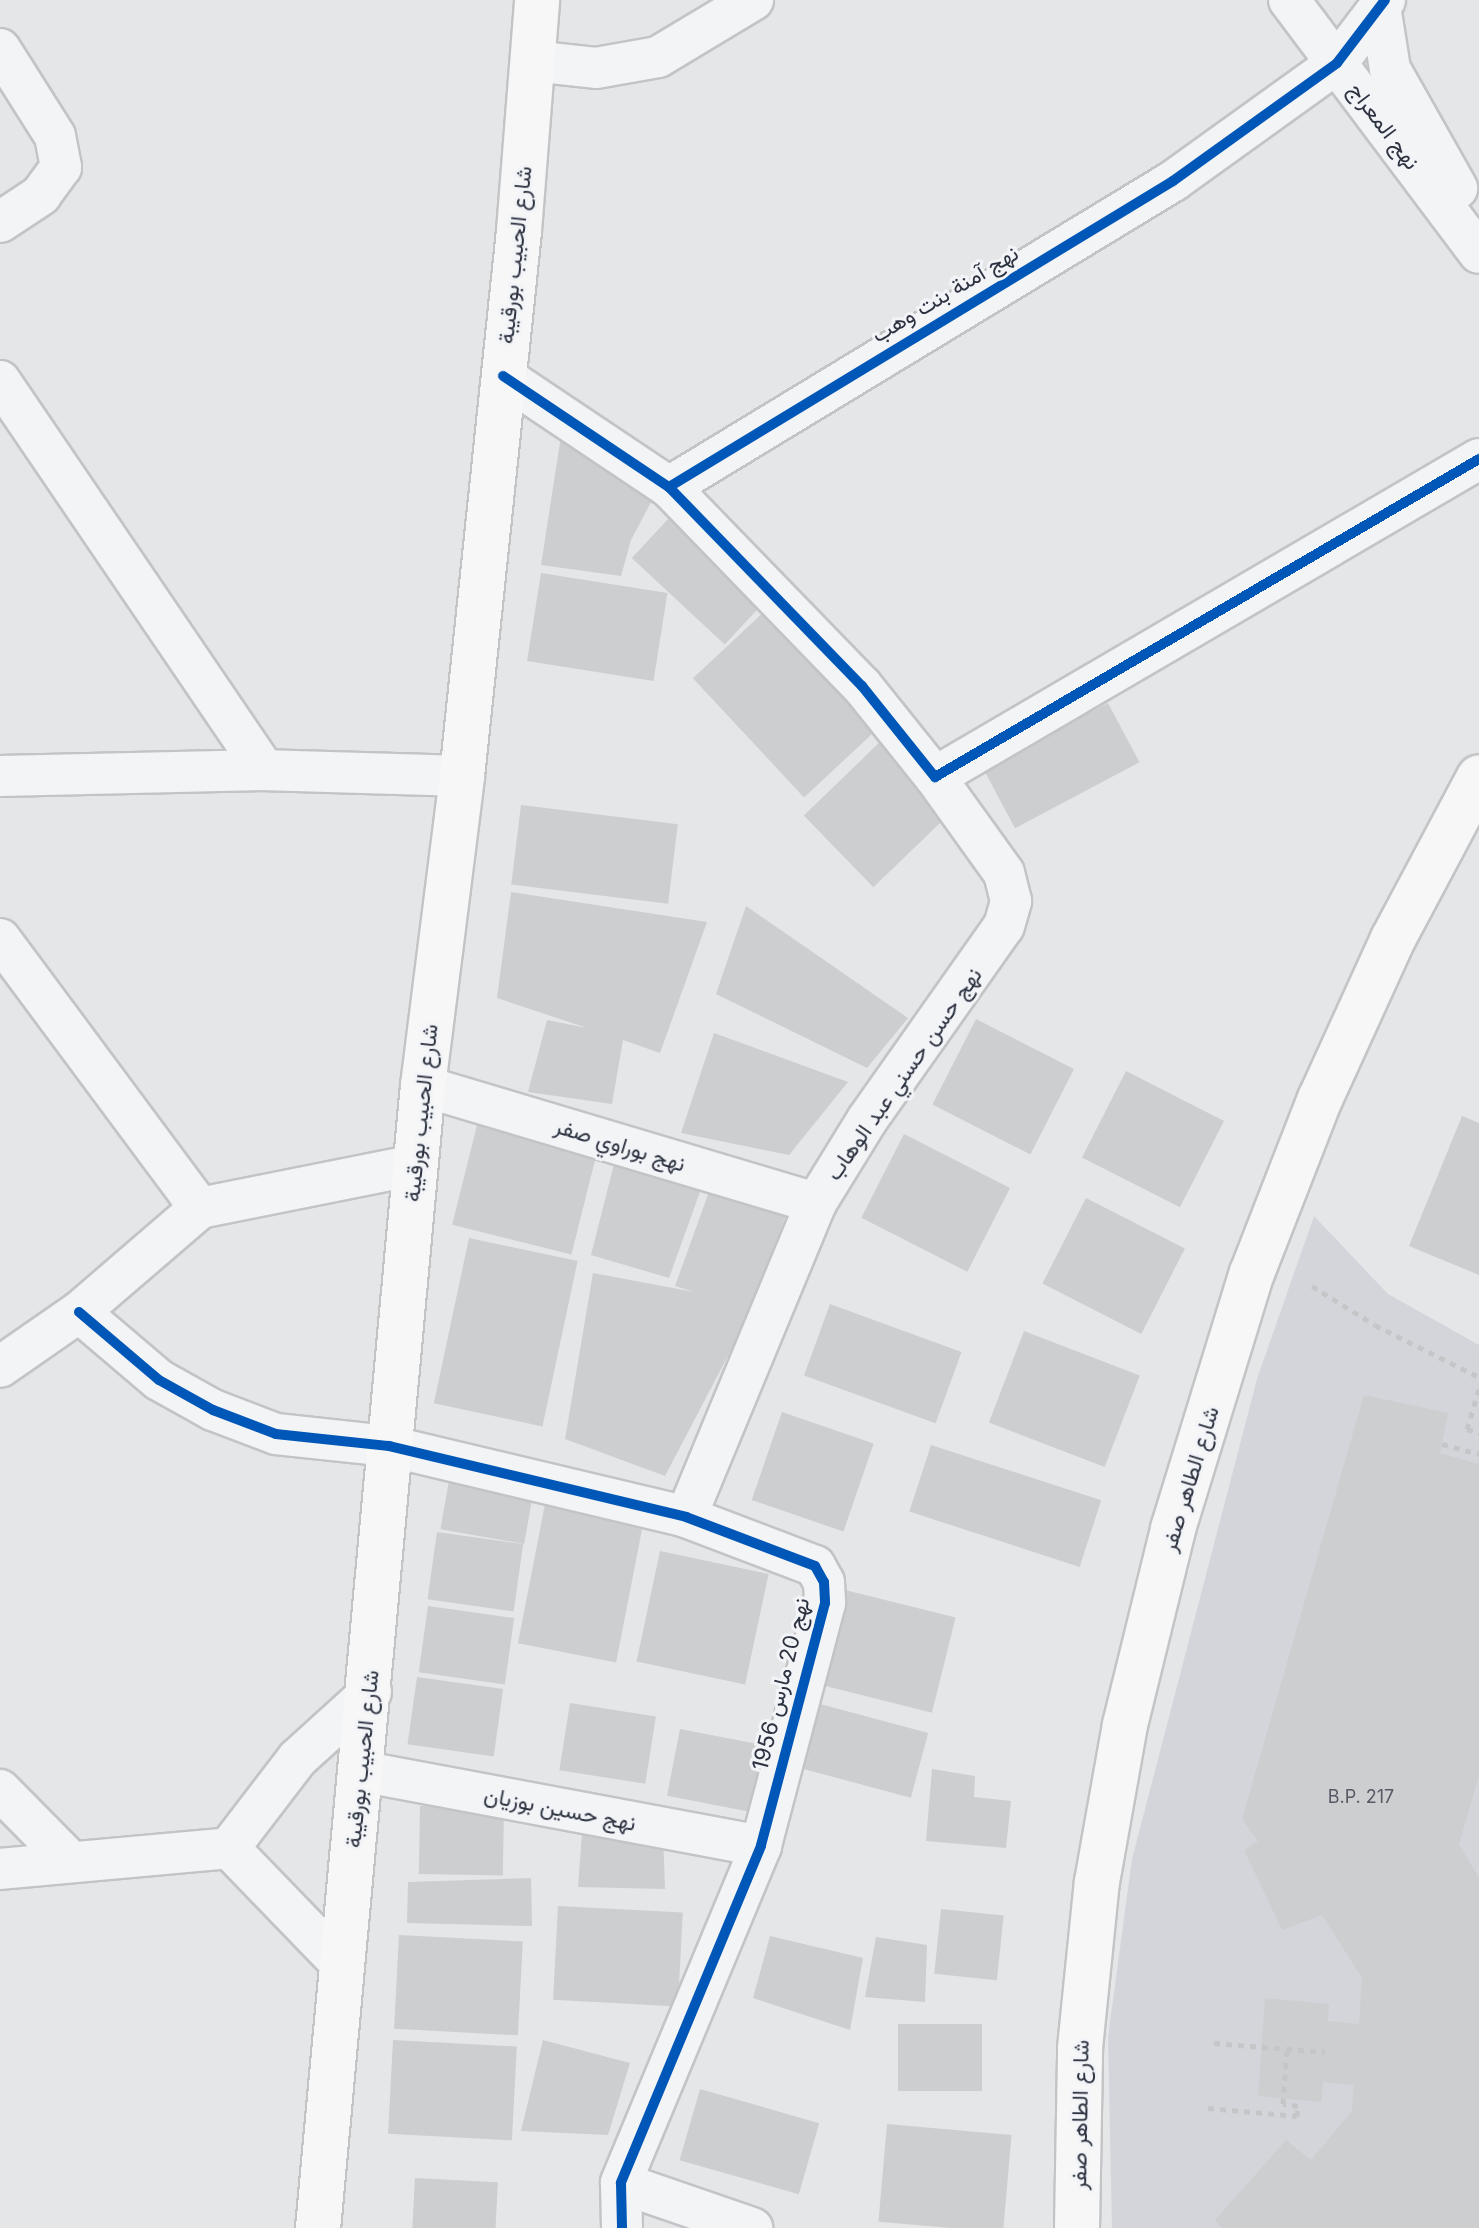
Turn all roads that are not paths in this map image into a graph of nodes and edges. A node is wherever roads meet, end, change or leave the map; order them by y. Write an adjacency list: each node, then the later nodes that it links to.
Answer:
1 (537, 0): 6 (main road, شارع الحبيب بورقيبة)
2 (753, 0): 6 (street)
3 (1289, 0): 7 (street, نهج المعراج)
4 (1383, 3): 7 (street, نهج آمنة بنت وهب); 9 (street)
5 (0, 49): 8 (street)
6 (532, 61): 11 (main road, شارع الحبيب بورقيبة)
7 (1337, 63): 10 (street, نهج المعراج); 14 (street, نهج آمنة بنت وهب)
8 (0, 222)
9 (1479, 229)
10 (1479, 253)
11 (503, 376): 14 (street); 17 (main road, شارع الحبيب بورقيبة)
12 (0, 381): 15 (street)
13 (1479, 459): 18 (street)
14 (669, 487): 18 (street, نهج حسن حسني عبد الوهاب)
15 (264, 770): 16 (street); 17 (street)
16 (0, 776)
17 (462, 776): 21 (main road, شارع الحبيب بورقيبة)
18 (935, 777): 23 (street, نهج حسن حسني عبد الوهاب)
19 (1479, 777): 41 (main road, شارع الطاهر صفر)
20 (0, 939): 24 (street)
21 (423, 1086): 22 (main road, شارع الحبيب بورقيبة); 23 (street, نهج بوراوي صفر)
22 (415, 1165): 24 (street); 27 (main road, شارع الحبيب بورقيبة)
23 (816, 1203): 28 (street, نهج حسن حسني عبد الوهاب)
24 (200, 1208): 25 (street)
25 (79, 1312): 26 (street); 27 (street, نهج 20 مارس 1956)
26 (0, 1367)
27 (389, 1446): 28 (street, نهج 20 مارس 1956); 29 (main road, شارع الحبيب بورقيبة)
28 (686, 1517): 32 (street, نهج 20 مارس 1956)
29 (371, 1692): 30 (main road, شارع الحبيب بورقيبة); 33 (street)
30 (360, 1771): 32 (street, نهج حسين بوزيان); 36 (main road, شارع الحبيب بورقيبة)
31 (0, 1790): 34 (street)
32 (761, 1846): 37 (street, نهج 20 مارس 1956)
33 (229, 1848): 34 (street); 36 (street)
34 (71, 1862): 35 (street)
35 (0, 1869)
36 (340, 1963): 38 (main road, شارع الحبيب بورقيبة)
37 (621, 2183): 39 (street, نهج 20 مارس 1956); 40 (street)
38 (318, 2228)
39 (622, 2228)
40 (752, 2228)
41 (1077, 2228)

